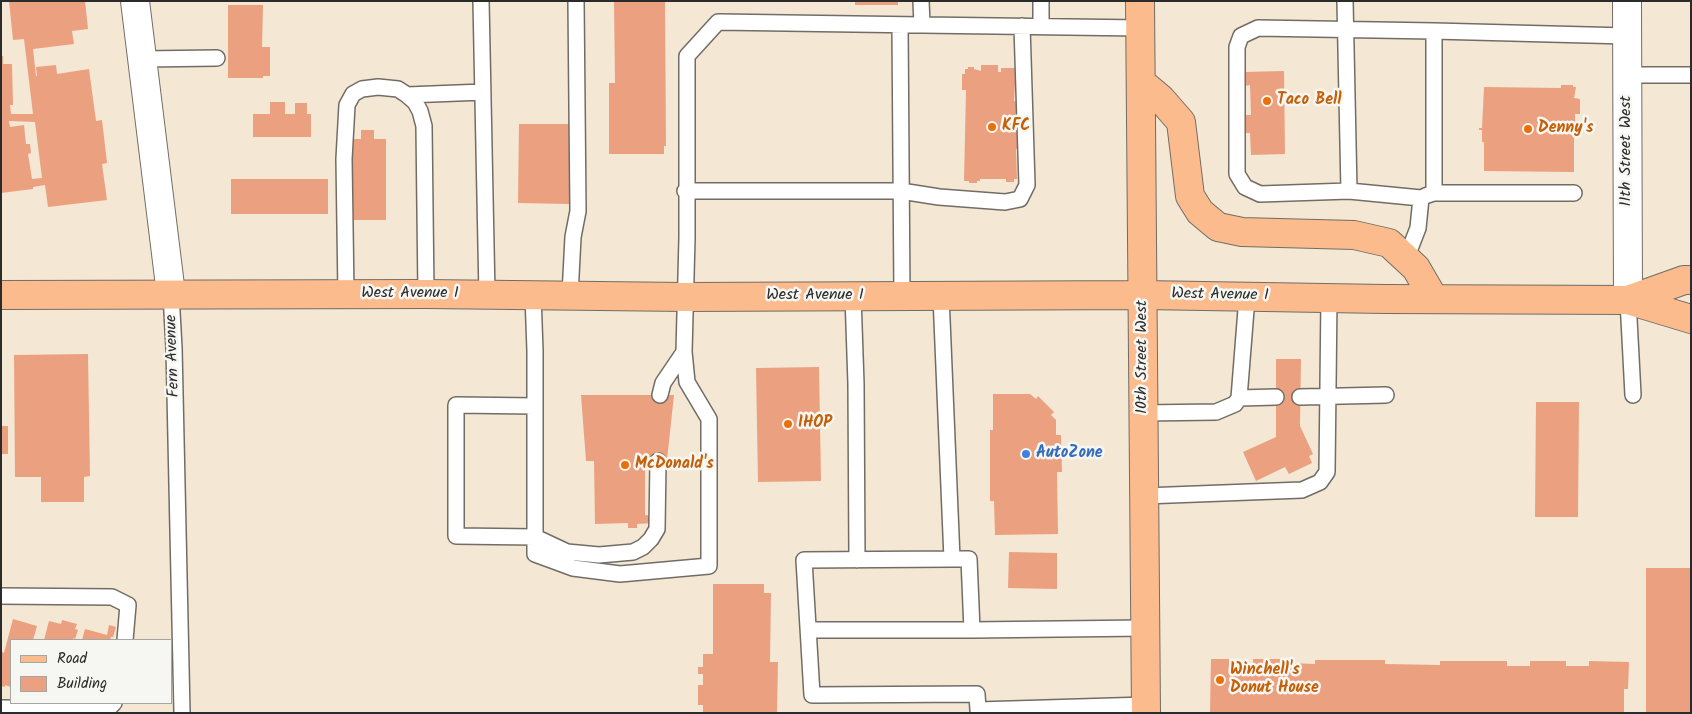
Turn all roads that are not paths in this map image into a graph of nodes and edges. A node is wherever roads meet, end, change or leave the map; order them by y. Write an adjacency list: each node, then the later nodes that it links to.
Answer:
1 (135, 1): 18 (street, Fern Avenue)
2 (481, 1): 22 (lane)
3 (576, 1): 37 (lane)
4 (921, 1): 10 (lane)
5 (1041, 1): 12 (lane)
6 (1140, 1): 13 (main road, 10th Street West)
7 (1345, 1): 14 (lane)
8 (1627, 1): 16 (street, 11th Street West)
9 (900, 25): 10 (lane); 25 (lane); 26 (lane)
10 (922, 25): 11 (lane)
11 (1022, 26): 12 (lane); 26 (lane)
12 (1041, 26): 13 (lane)
13 (1141, 28): 21 (main road, 10th Street West)
14 (1346, 30): 15 (lane); 24 (lane); 24 (lane)
15 (1434, 31): 16 (lane); 28 (lane)
16 (1627, 36): 19 (street, 11th Street West)
17 (217, 58): 18 (lane)
18 (142, 59): 31 (street, Fern Avenue)
19 (1627, 74): 20 (lane); 46 (street, 11th Street West)
20 (1691, 74)
21 (1142, 83): 29 (main road); 38 (main road, 10th Street West)
22 (483, 92): 23 (lane); 35 (lane)
23 (407, 95): 32 (lane); 33 (lane)
24 (1349, 191): 28 (lane)
25 (685, 192): 26 (lane); 42 (lane)
26 (901, 192): 40 (lane)
27 (1574, 193): 28 (lane)
28 (1427, 196): 29 (lane)
29 (1406, 258): 45 (main road)
30 (1691, 280): 46 (main road, West Avenue I)
31 (172, 294): 32 (main road, West Avenue I); 34 (main road, West Avenue I); 71 (lane, Fern Avenue)
32 (346, 294): 33 (main road, West Avenue I)
33 (426, 294): 35 (main road, West Avenue I)
34 (1, 295)
35 (487, 295): 36 (main road, West Avenue I)
36 (533, 295): 37 (main road, West Avenue I); 56 (lane)
37 (570, 295): 42 (main road, West Avenue I)
38 (1143, 295): 41 (main road, West Avenue I); 43 (main road, West Avenue I); 57 (main road, 10th Street West)
39 (854, 296): 40 (main road, West Avenue I); 42 (main road, West Avenue I); 62 (lane)
40 (902, 296): 41 (main road, West Avenue I)
41 (941, 296): 61 (lane)
42 (686, 297): 48 (lane)
43 (1247, 297): 44 (main road, West Avenue I); 55 (lane)
44 (1329, 298): 45 (main road, West Avenue I); 52 (lane)
45 (1434, 299): 46 (main road, West Avenue I)
46 (1628, 300): 47 (main road, West Avenue I); 50 (lane)
47 (1691, 319)
48 (684, 352): 51 (lane); 60 (lane)
49 (1386, 394): 52 (lane)
50 (1633, 394)
51 (660, 395)
52 (1327, 396): 54 (lane); 59 (lane)
53 (1276, 397): 55 (lane)
54 (1300, 397)
55 (1239, 398): 57 (lane)
56 (534, 406): 60 (lane); 60 (lane)
57 (1143, 413): 59 (main road, 10th Street West)
58 (658, 461): 60 (lane)
59 (1144, 496): 64 (main road, 10th Street West)
60 (535, 537)
61 (952, 559): 62 (lane); 66 (lane)
62 (857, 560): 65 (lane)
63 (1, 596): 67 (lane)
64 (1146, 628): 66 (lane); 70 (main road, 10th Street West)
65 (809, 630): 66 (lane); 70 (lane)
66 (972, 630)
67 (125, 639)
68 (113, 704): 69 (lane)
69 (1, 708)
70 (1146, 709)
71 (182, 713)

